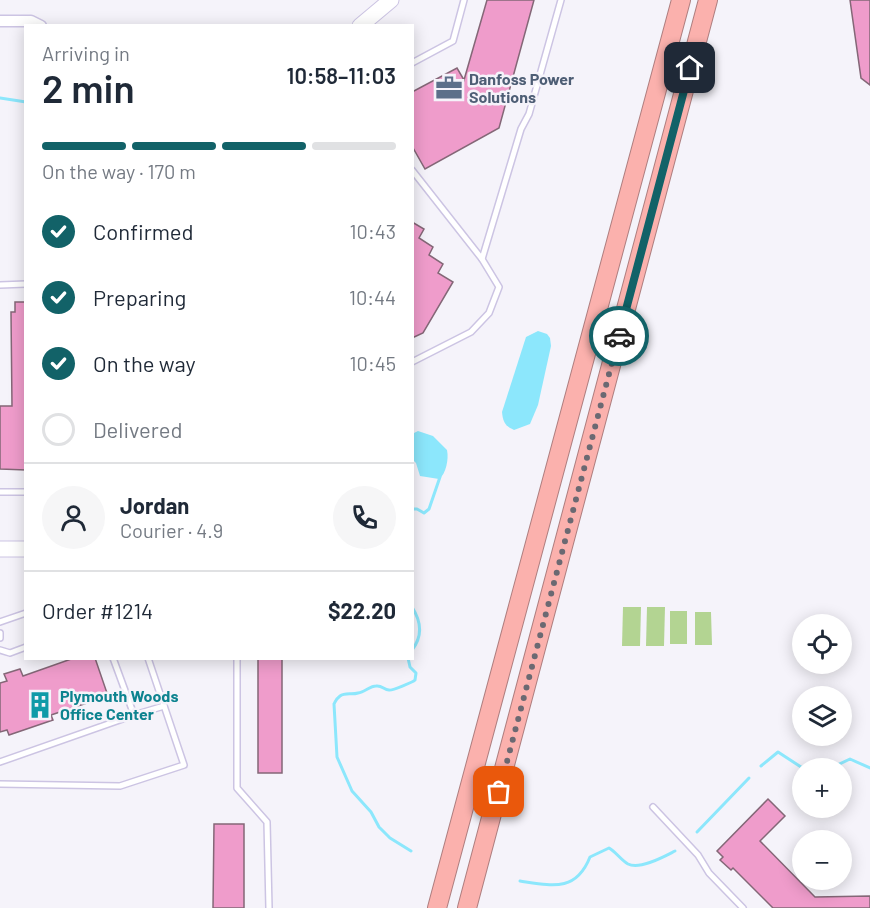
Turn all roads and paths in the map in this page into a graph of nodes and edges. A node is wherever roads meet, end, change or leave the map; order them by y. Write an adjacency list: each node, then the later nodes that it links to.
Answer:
1 (391, 0): 8 (street)
2 (464, 0): 9 (lane)
3 (561, 0): 11 (lane)
4 (681, 0): 34 (highway)
5 (708, 0): 35 (highway)
6 (0, 21): 7 (street)
7 (38, 24)
8 (362, 24)
9 (414, 62)
10 (414, 173): 11 (lane)
11 (482, 259): 14 (lane)
12 (24, 284): 13 (lane)
13 (0, 285)
14 (414, 361)
15 (0, 492): 16 (lane)
16 (24, 492)
17 (0, 549): 18 (street)
18 (24, 549)
19 (24, 614): 20 (lane)
20 (0, 622)
21 (0, 633): 22 (lane)
22 (0, 638)
23 (24, 648): 24 (lane)
24 (0, 650)
25 (114, 660): 29 (lane)
26 (149, 660): 28 (lane)
27 (237, 660): 33 (lane)
28 (164, 706): 29 (lane); 31 (lane)
29 (134, 715): 30 (lane)
30 (0, 762)
31 (0, 784)
32 (653, 807): 36 (lane)
33 (269, 908)
34 (437, 908)
35 (467, 908)
36 (743, 908)

